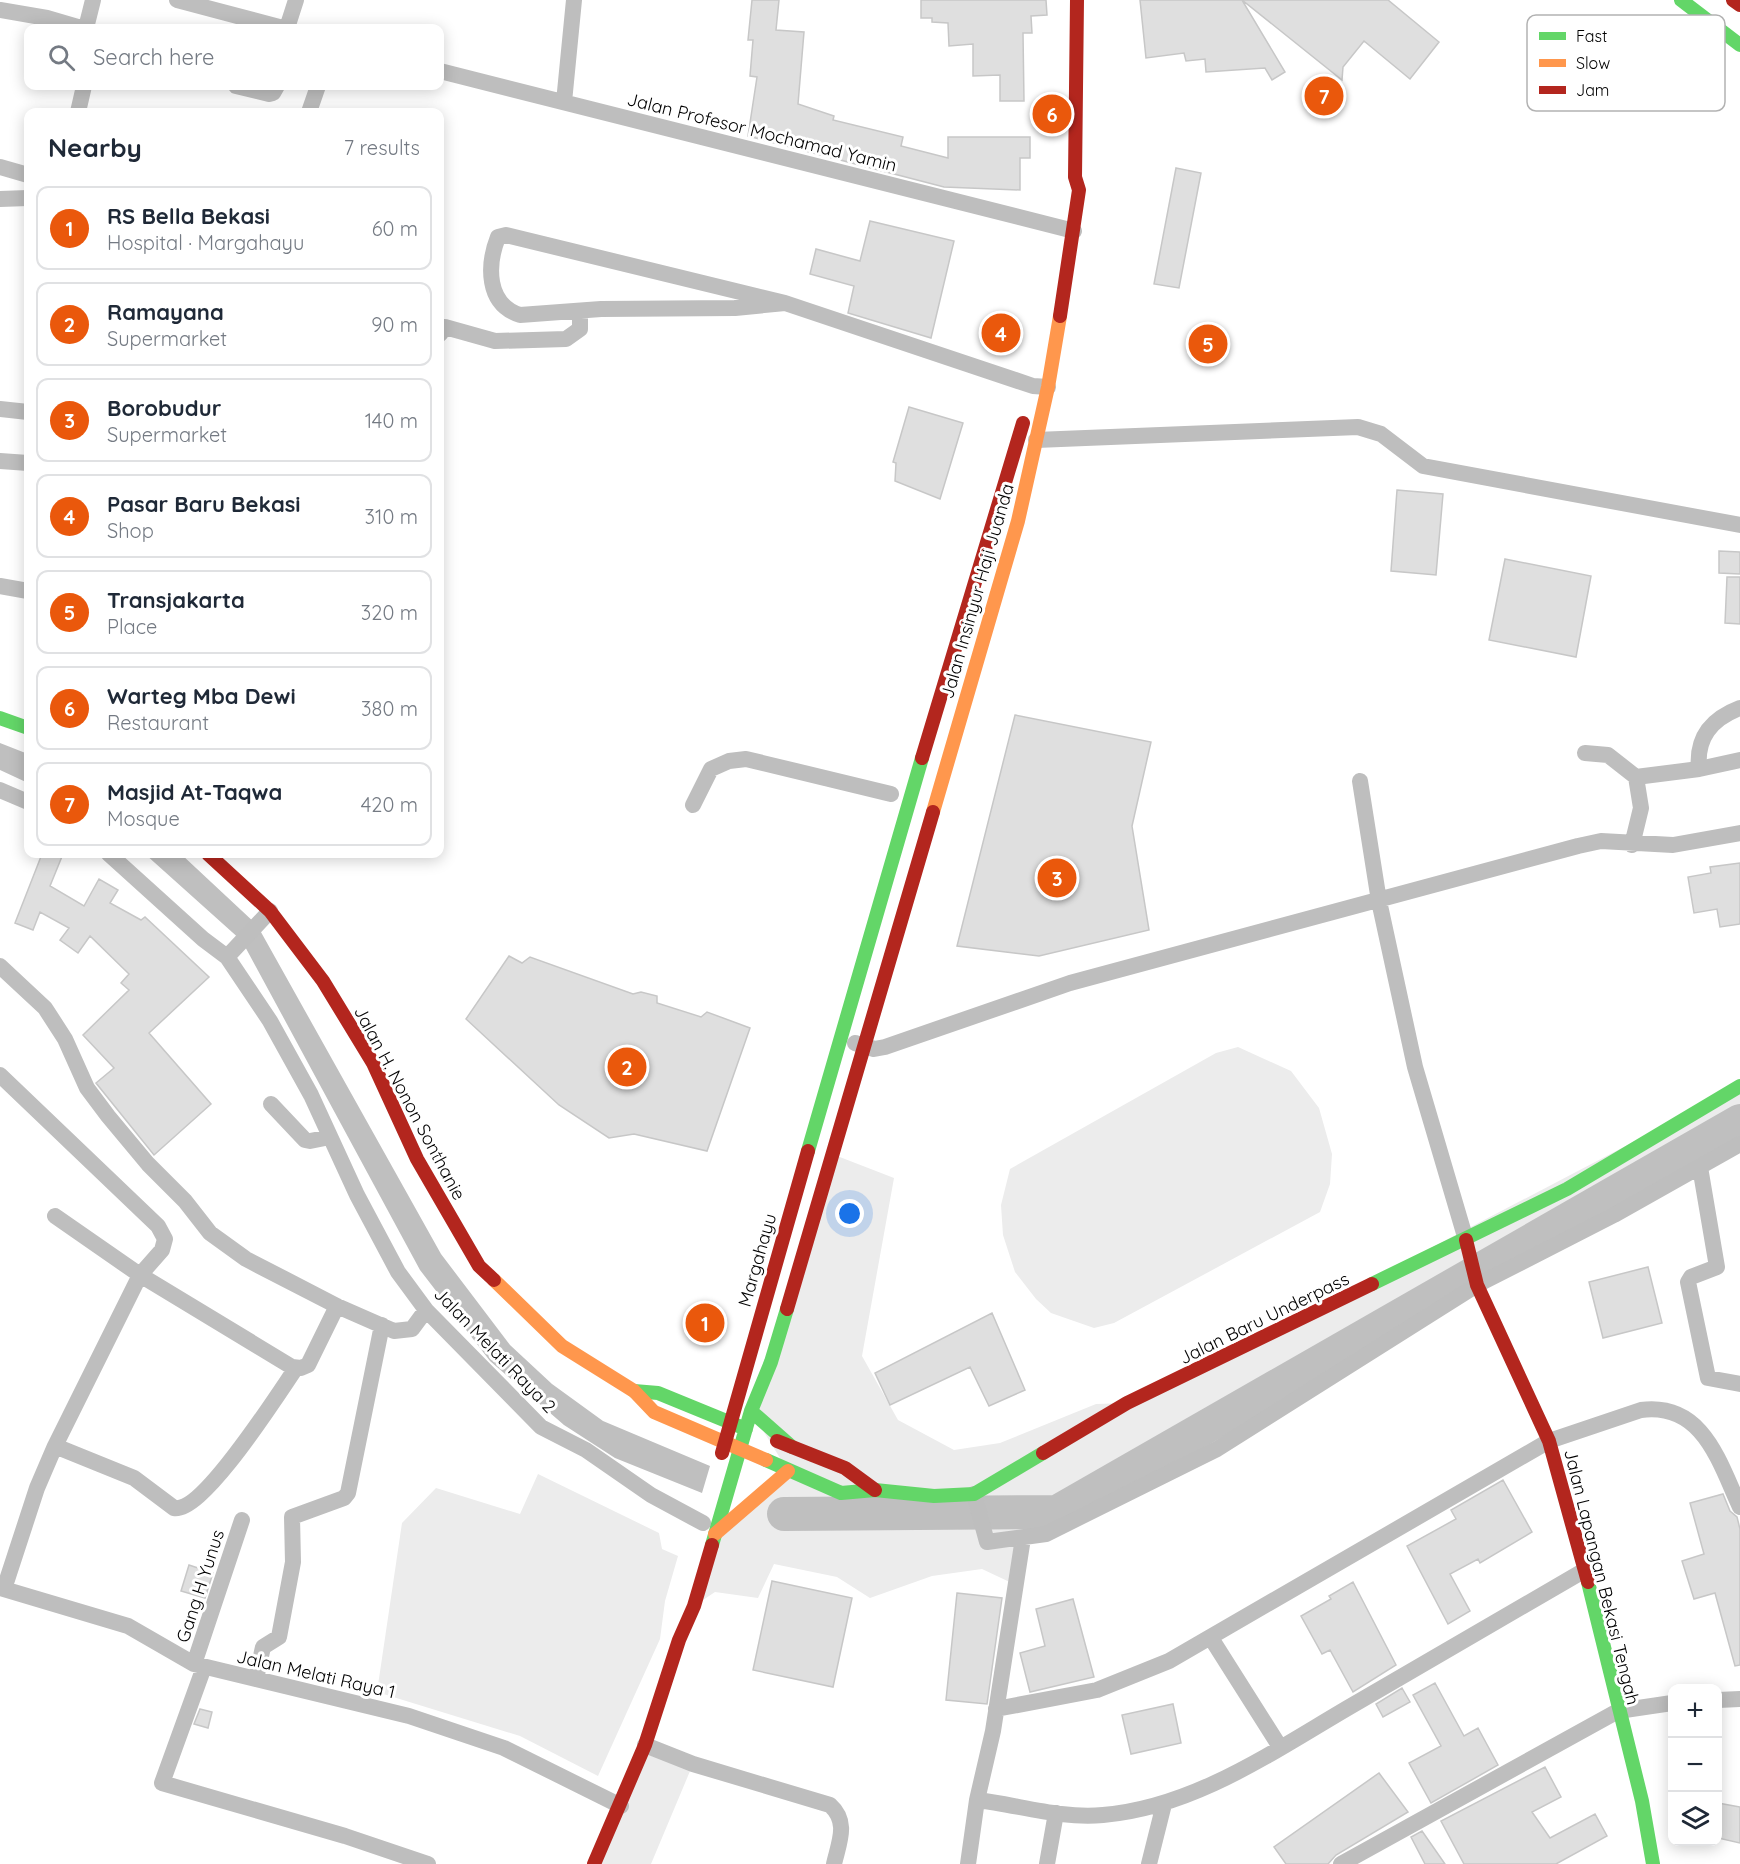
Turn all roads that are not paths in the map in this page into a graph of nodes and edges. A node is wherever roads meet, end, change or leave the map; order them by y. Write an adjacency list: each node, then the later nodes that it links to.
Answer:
1 (93, 0): 12 (street)
2 (177, 0): 13 (street)
3 (297, 0): 14 (street)
4 (574, 0): 22 (street)
5 (1077, 0): 29 (main road, Jalan Insinyur Haji Juanda)
6 (1681, 0): 10 (main road)
7 (1734, 0): 8 (main road)
8 (1740, 5)
9 (0, 10): 11 (street)
10 (1701, 15)
11 (67, 24)
12 (87, 24)
13 (270, 24)
14 (287, 24)
15 (1725, 34): 16 (main road)
16 (1740, 45)
17 (444, 71): 22 (street, Jalan Profesor Mochamad Yamin)
18 (83, 90): 23 (street)
19 (252, 90): 20 (street)
20 (275, 90)
21 (317, 90): 24 (street)
22 (564, 102): 29 (street, Jalan Profesor Mochamad Yamin)
23 (79, 108)
24 (310, 108)
25 (0, 167): 26 (street)
26 (24, 174)
27 (24, 198): 28 (street)
28 (0, 199)
29 (1068, 230): 33 (main road, Jalan Insinyur Haji Juanda); 34 (main road, Jalan Insinyur Haji Juanda)
30 (785, 303): 31 (street); 31 (street); 34 (street)
31 (580, 310): 32 (street)
32 (444, 328)
33 (1043, 328)
34 (1034, 390): 37 (main road, Jalan Insinyur Haji Juanda); 40 (main road, Jalan Insinyur Haji Juanda)
35 (0, 409): 36 (street)
36 (24, 412)
37 (1036, 440): 41 (main road, Jalan Insinyur Haji Juanda); 42 (street)
38 (0, 461): 39 (street)
39 (24, 462)
40 (997, 516): 41 (main road); 45 (main road, Jalan Insinyur Haji Juanda)
41 (1018, 521): 46 (main road, Jalan Insinyur Haji Juanda)
42 (1740, 525)
43 (0, 586): 44 (street)
44 (24, 590)
45 (945, 688): 46 (main road); 63 (main road, Jalan Insinyur Haji Juanda)
46 (967, 694): 65 (main road, Jalan Insinyur Haji Juanda)
47 (1740, 708): 52 (street)
48 (0, 717): 49 (main road)
49 (24, 726)
50 (1585, 753): 53 (street)
51 (1740, 760): 52 (street)
52 (1698, 769): 53 (street)
53 (1636, 777): 60 (street)
54 (1360, 781): 64 (street)
55 (0, 790): 57 (street)
56 (891, 794): 58 (street)
57 (24, 800)
58 (693, 805)
59 (1740, 833): 60 (street)
60 (1632, 844): 64 (street)
61 (113, 858): 67 (street, Jalan Melati Raya 2)
62 (212, 858): 66 (main road, Jalan H. Nonon Sonthanie)
63 (880, 900): 65 (main road); 69 (main road, Jalan Insinyur Haji Juanda)
64 (1379, 901): 71 (street); 79 (street)
65 (904, 907): 71 (main road, Jalan Insinyur Haji Juanda)
66 (270, 911): 67 (street); 87 (main road, Jalan H. Nonon Sonthanie)
67 (227, 957): 75 (street, Jalan Melati Raya 2)
68 (0, 966): 82 (street)
69 (851, 1000): 70 (main road, Margahayu)
70 (840, 1038): 71 (street); 88 (main road, Margahayu)
71 (865, 1046): 89 (main road, Jalan Insinyur Haji Juanda)
72 (0, 1075): 80 (street)
73 (1740, 1086): 79 (main road, Jalan Baru Underpass)
74 (272, 1104): 75 (street)
75 (330, 1137): 83 (street, Jalan Melati Raya 2)
76 (1740, 1144): 77 (street)
77 (1700, 1167): 81 (street); 86 (street)
78 (55, 1216): 80 (street)
79 (1466, 1240): 81 (main road, Jalan Lapangan Bekasi Tengah); 101 (main road, Jalan Baru Underpass)
80 (140, 1275): 85 (street); 96 (street)
81 (1477, 1285): 94 (main road, Jalan Lapangan Bekasi Tengah); 105 (street)
82 (337, 1306): 84 (street); 85 (street)
83 (426, 1310): 84 (street); 104 (street, Jalan Melati Raya 2)
84 (382, 1325): 111 (street)
85 (296, 1368): 96 (street)
86 (1740, 1384)
87 (634, 1391): 90 (main road); 93 (main road, Jalan Baru Underpass)
88 (735, 1402): 90 (main road); 91 (main road, Margahayu)
89 (751, 1411): 92 (main road, Jalan Insinyur Haji Juanda); 97 (main road)
90 (710, 1414): 91 (main road)
91 (729, 1422): 92 (main road); 95 (main road, Margahayu)
92 (746, 1428): 97 (main road); 98 (main road, Jalan Insinyur Haji Juanda)
93 (704, 1434): 95 (main road, Jalan Baru Underpass); 95 (main road, Margahayu)
94 (1549, 1441): 102 (street); 106 (main road, Jalan Lapangan Bekasi Tengah); 108 (street)
95 (723, 1442): 98 (main road, Jalan Baru Underpass)
96 (55, 1446): 107 (street)
97 (792, 1447): 100 (main road)
98 (739, 1450): 99 (main road, Jalan Baru Underpass); 104 (main road, Jalan Insinyur Haji Juanda)
99 (788, 1471): 100 (main road, Jalan Baru Underpass); 104 (main road)
100 (875, 1490): 101 (main road, Jalan Baru Underpass)
101 (974, 1494): 105 (street)
102 (1740, 1507)
103 (242, 1520): 110 (street, Gang H Yunus)
104 (704, 1530): 109 (main road); 109 (main road)
105 (1023, 1538): 115 (street)
106 (1585, 1570): 116 (main road, Jalan Lapangan Bekasi Tengah); 118 (street)
107 (2, 1588): 110 (street, Jalan Melati Raya 1)
108 (1211, 1638): 115 (street); 118 (street)
109 (679, 1640): 117 (main road)
110 (199, 1666): 111 (street, Jalan Melati Raya 1); 123 (street, Gang H Yunus)
111 (256, 1679): 121 (street, Jalan Melati Raya 1)
112 (1740, 1699): 113 (street)
113 (1722, 1700)
114 (1668, 1704): 116 (street)
115 (996, 1709): 119 (street)
116 (1618, 1711): 129 (street); 130 (main road, Jalan Lapangan Bekasi Tengah)
117 (645, 1745): 121 (main road); 125 (street)
118 (1280, 1747): 120 (street)
119 (977, 1800): 122 (street); 126 (street)
120 (1164, 1804): 122 (street); 128 (street)
121 (621, 1806): 124 (main road)
122 (1056, 1813): 127 (street)
123 (428, 1864)
124 (594, 1864)
125 (834, 1864)
126 (968, 1864)
127 (1047, 1864)
128 (1149, 1864)
129 (1341, 1864)
130 (1653, 1864)

